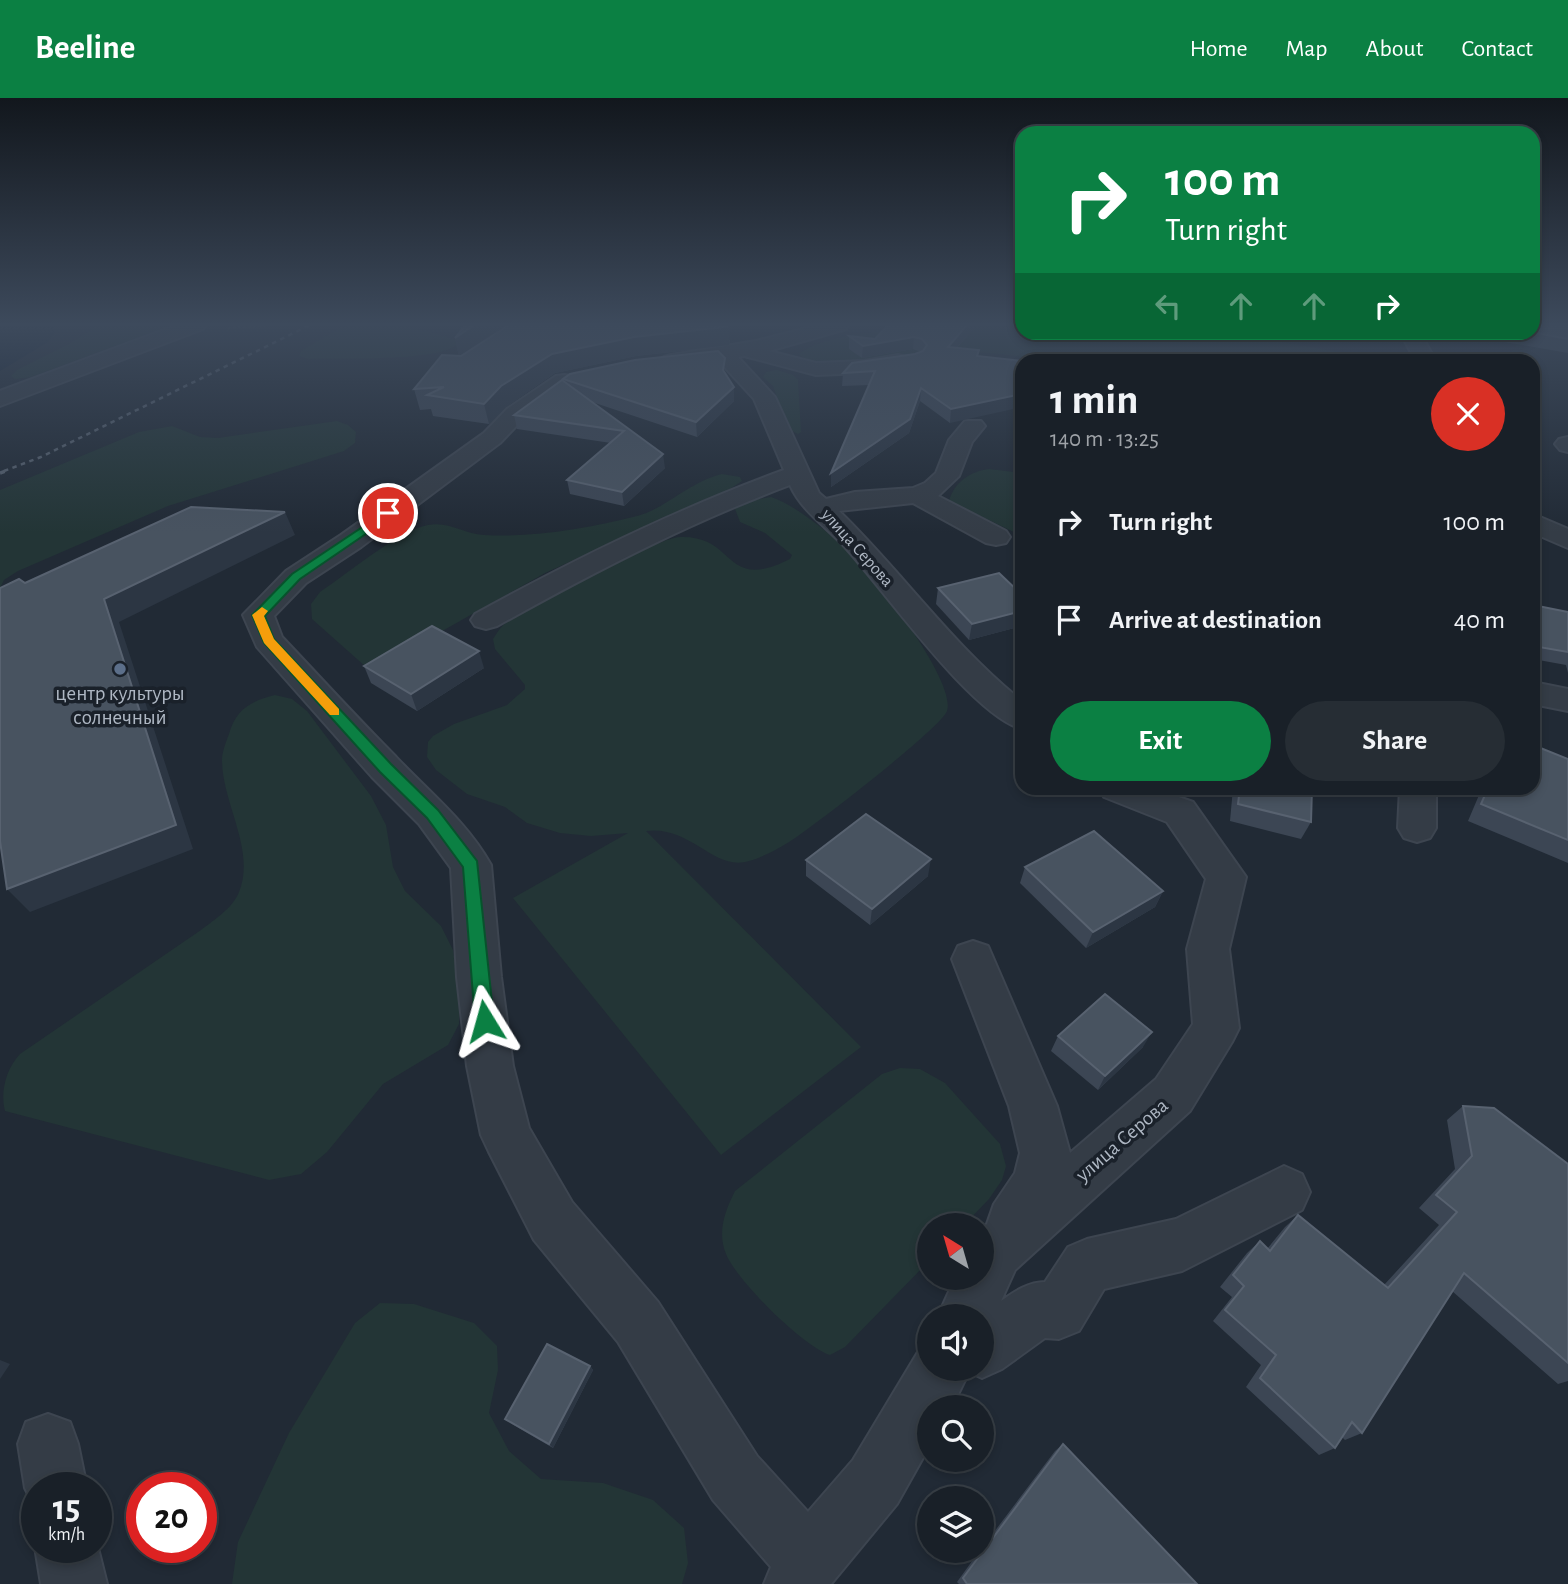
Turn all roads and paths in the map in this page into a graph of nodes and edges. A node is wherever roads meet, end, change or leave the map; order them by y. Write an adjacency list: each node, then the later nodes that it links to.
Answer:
1 (545, 394): 25 (lane)
2 (763, 394): 4 (lane, улица Серова)
3 (973, 426): 5 (lane)
4 (797, 474): 6 (lane, улица Серова); 10 (lane)
5 (917, 495): 6 (lane); 8 (lane)
6 (820, 508): 13 (lane, улица Серова)
7 (1540, 526): 9 (lane)
8 (996, 537)
9 (1568, 540)
10 (486, 620)
11 (1540, 694): 12 (lane)
12 (1568, 700)
13 (1015, 712)
14 (1155, 795): 16 (lane, улица Серова)
15 (1418, 795): 17 (lane)
16 (1182, 800): 20 (lane, улица Серова)
17 (1417, 828)
18 (973, 959): 20 (lane)
19 (1284, 1192): 22 (lane)
20 (996, 1251): 21 (lane, улица Серова)
21 (972, 1304)
22 (994, 1340)
23 (944, 1381): 25 (lane)
24 (70, 1563): 26 (lane)
25 (802, 1573)
26 (74, 1584)

